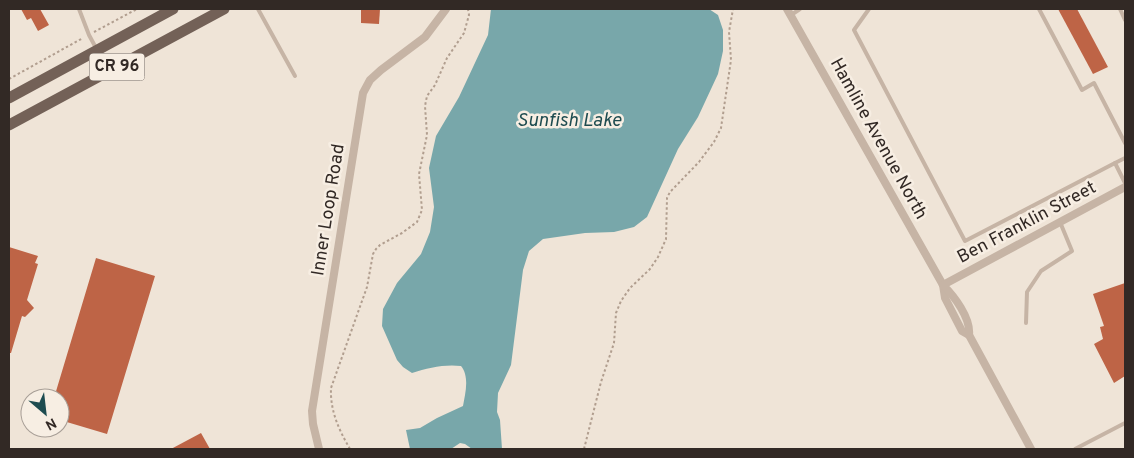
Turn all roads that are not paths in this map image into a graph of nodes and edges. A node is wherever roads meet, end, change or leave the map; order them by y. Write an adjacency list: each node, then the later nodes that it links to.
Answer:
1 (79, 9): 12 (lane)
2 (173, 9): 12 (main road, CR 96)
3 (224, 9): 15 (main road, CR 96)
4 (258, 9): 13 (lane)
5 (446, 9): 25 (street, Inner Loop Road)
6 (800, 9): 10 (lane)
7 (870, 9): 18 (lane)
8 (1040, 9): 16 (lane)
9 (1120, 9): 11 (lane)
10 (789, 12): 22 (street, Hamline Avenue North)
11 (1125, 20)
12 (98, 50): 14 (main road, CR 96)
13 (295, 76)
14 (9, 98)
15 (9, 125)
16 (1125, 143)
17 (1125, 158): 18 (lane)
18 (1115, 163): 19 (lane)
19 (1125, 183)
20 (1125, 187): 21 (street, Ben Franklin Street)
21 (1060, 222): 22 (street, Ben Franklin Street); 23 (lane)
22 (943, 285): 26 (street, Hamline Avenue North)
23 (1026, 323)
24 (1125, 422): 27 (lane)
25 (319, 449)
26 (1031, 449)
27 (1075, 449)

